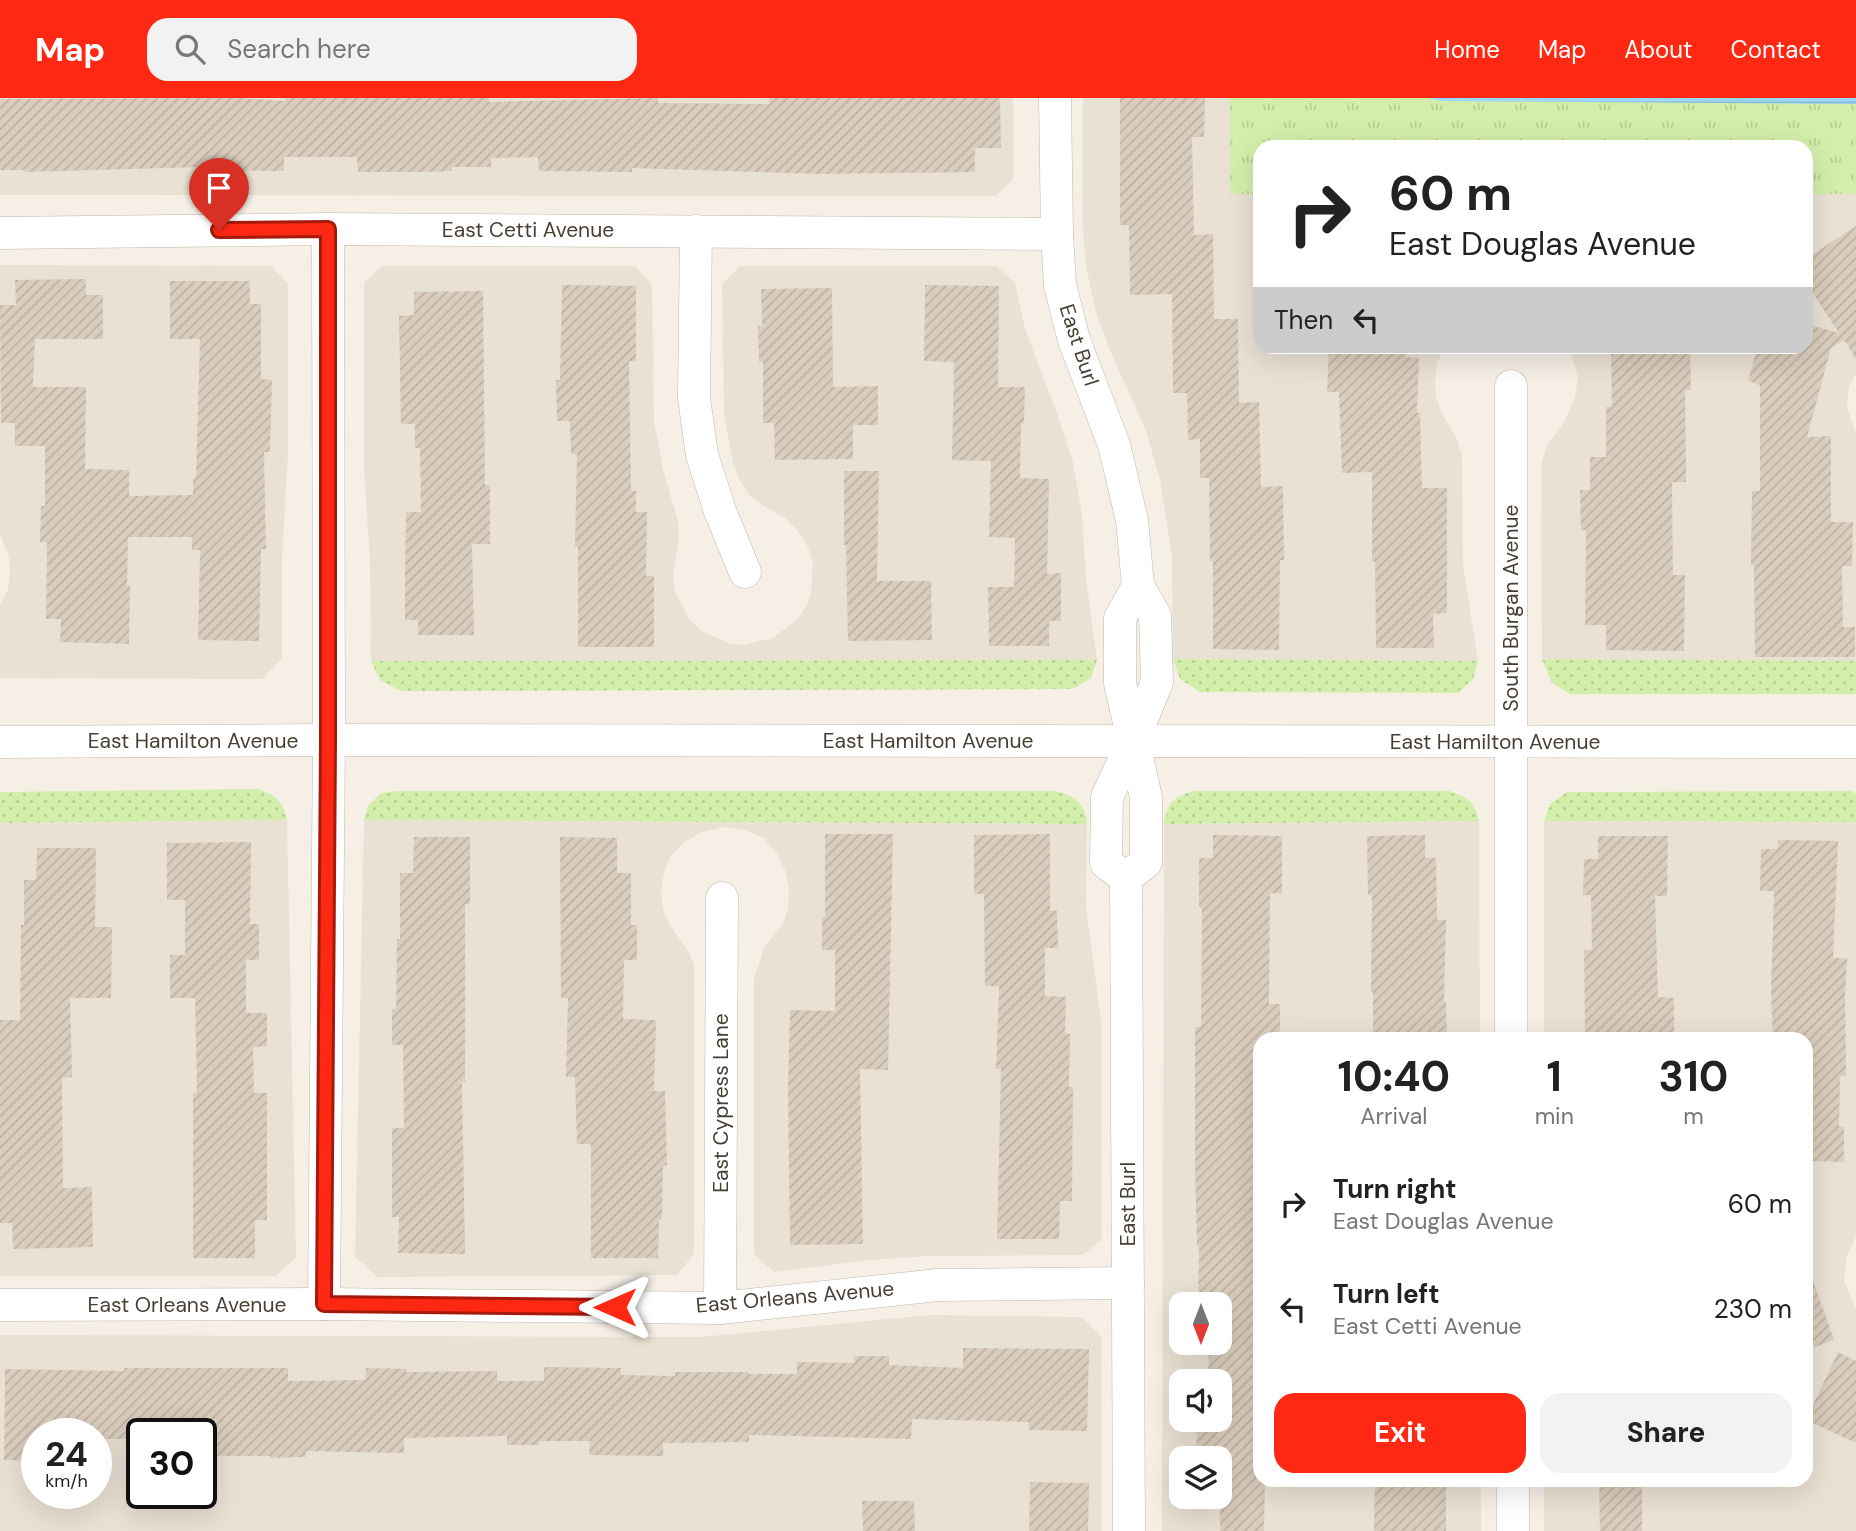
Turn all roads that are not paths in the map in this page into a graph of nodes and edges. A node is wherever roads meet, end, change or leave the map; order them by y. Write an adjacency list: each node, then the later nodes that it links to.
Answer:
1 (1055, 98): 5 (street, East Burl)
2 (328, 229): 3 (street, East Cetti Avenue); 4 (street, East Cetti Avenue); 8 (street)
3 (696, 231): 5 (street, East Cetti Avenue); 7 (street)
4 (0, 233)
5 (1057, 234): 9 (street, East Burl)
6 (1511, 386): 12 (street, South Burgan Avenue)
7 (745, 572)
8 (328, 740): 9 (street, East Hamilton Avenue); 10 (street, East Hamilton Avenue); 16 (street)
9 (1133, 741): 12 (street, East Hamilton Avenue); 15 (street, East Burl)
10 (0, 742)
11 (1856, 742): 12 (street, East Hamilton Avenue)
12 (1511, 743): 14 (street, South Burgan Avenue)
13 (722, 898): 18 (street, East Cypress Lane)
14 (1511, 1032)
15 (1128, 1283): 18 (street, East Orleans Avenue); 20 (street, East Burl)
16 (324, 1304): 17 (street, East Orleans Avenue); 18 (street, East Orleans Avenue)
17 (0, 1305)
18 (720, 1308)
19 (1513, 1487): 21 (street)
20 (1129, 1531)
21 (1513, 1531)

